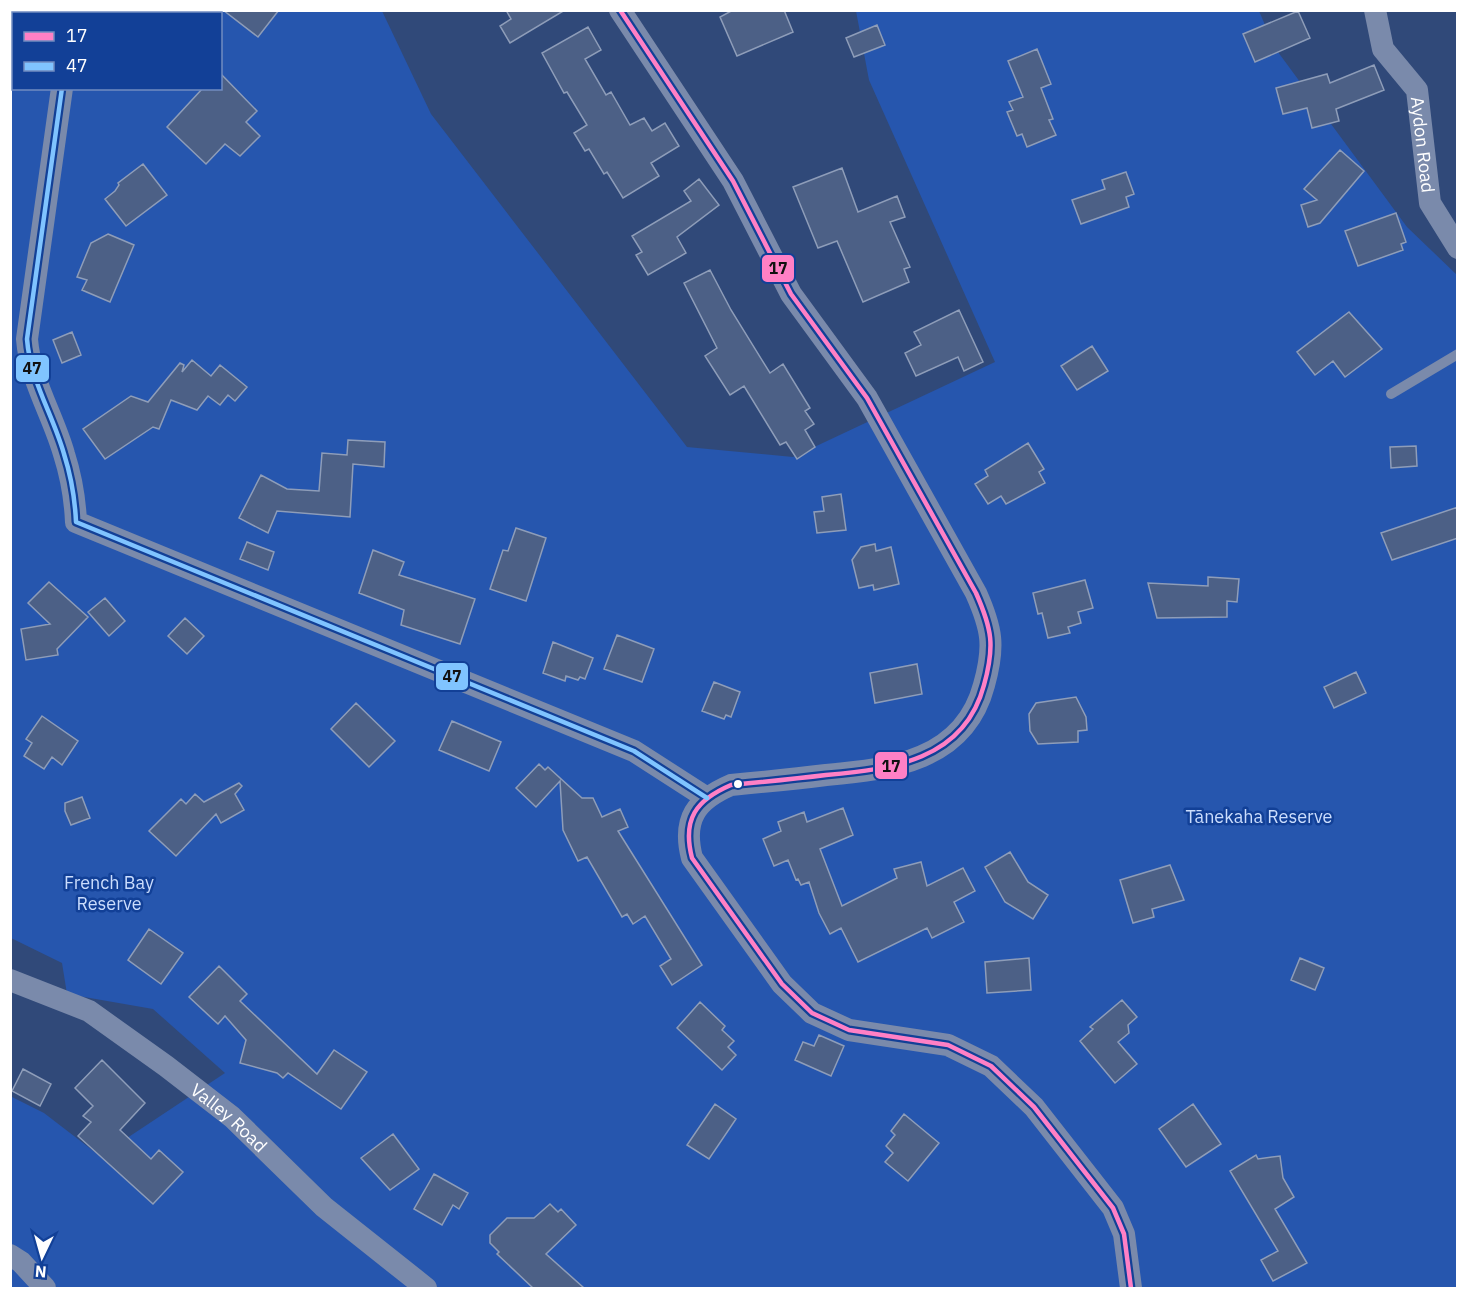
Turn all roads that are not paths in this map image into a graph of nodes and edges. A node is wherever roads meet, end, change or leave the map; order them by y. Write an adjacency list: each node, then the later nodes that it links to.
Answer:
1 (620, 10): 7 (street)
2 (1375, 10): 4 (street, Aydon Road)
3 (62, 90): 7 (street)
4 (1458, 248)
5 (1458, 354): 6 (lane)
6 (1390, 394)
7 (706, 798): 12 (street)
8 (10, 980): 11 (street, Valley Road)
9 (10, 1255): 10 (street)
10 (45, 1288)
11 (426, 1288)
12 (1131, 1288)

